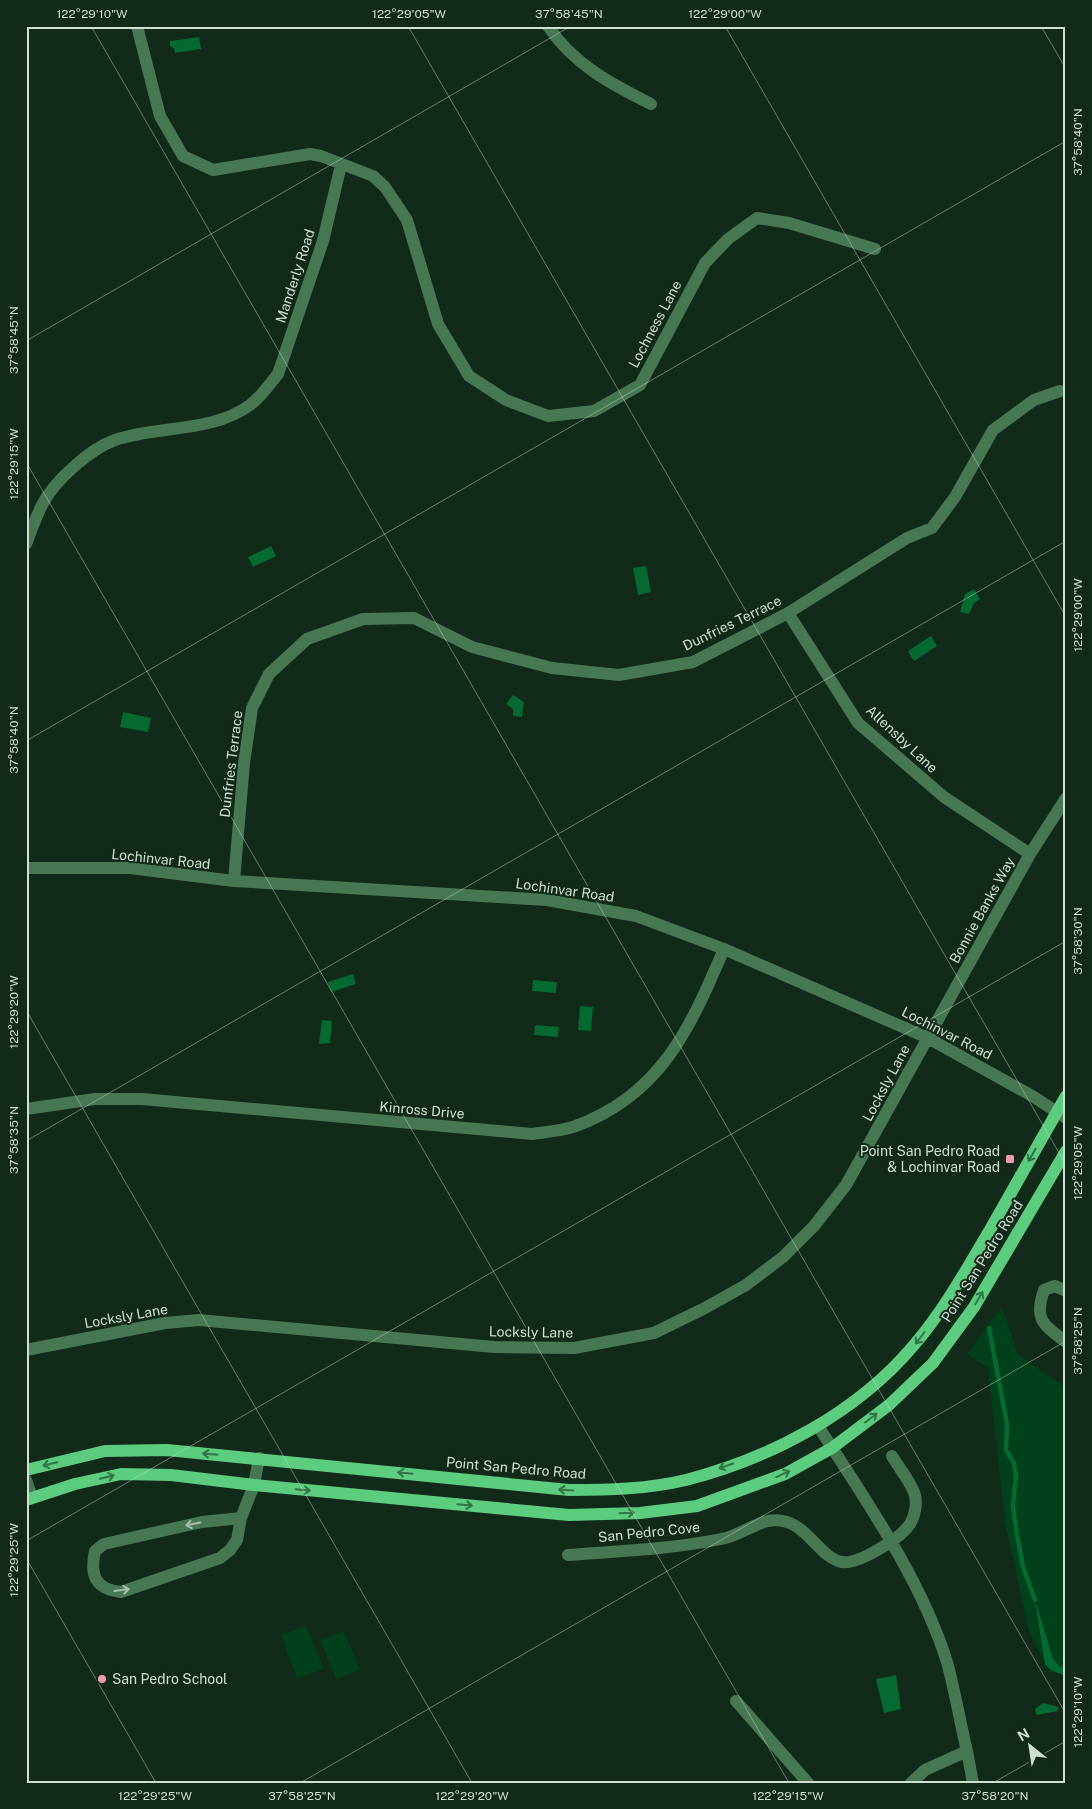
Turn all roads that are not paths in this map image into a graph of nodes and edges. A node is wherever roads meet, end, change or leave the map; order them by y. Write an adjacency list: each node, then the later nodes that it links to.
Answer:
1 (137, 26): 4 (street)
2 (548, 26): 3 (street)
3 (651, 104)
4 (341, 165): 5 (street, Lochness Lane); 7 (street, Manderly Road)
5 (874, 249)
6 (1060, 391): 8 (street, Dunfries Terrace)
7 (26, 544)
8 (788, 613): 10 (street, Allensby Lane); 12 (street, Dunfries Terrace)
9 (1066, 798): 10 (street, Bonnie Banks Way)
10 (1030, 854): 14 (street, Bonnie Banks Way)
11 (26, 868): 12 (street, Lochinvar Road)
12 (234, 881): 13 (street, Lochinvar Road)
13 (724, 949): 14 (street, Lochinvar Road); 16 (street, Kinross Drive)
14 (928, 1038): 17 (street, Lochinvar Road); 21 (street, Locksly Lane)
15 (1066, 1096): 17 (main road, Point San Pedro Road)
16 (26, 1109)
17 (1061, 1115): 22 (main road, Point San Pedro Road, one-way to 22)
18 (1066, 1150): 23 (main road, Point San Pedro Road, one-way to 18)
19 (1066, 1291): 20 (street)
20 (1066, 1342)
21 (26, 1350)
22 (818, 1426): 23 (street); 25 (main road, Point San Pedro Road, one-way to 25)
23 (832, 1448): 28 (main road, Point San Pedro Road, one-way to 23); 31 (street)
24 (892, 1456): 31 (street)
25 (259, 1458): 26 (main road, Point San Pedro Road, one-way to 26); 28 (street)
26 (26, 1470)
27 (26, 1480): 29 (street)
28 (254, 1485): 29 (main road, Point San Pedro Road, one-way to 28); 30 (street)
29 (29, 1498)
30 (241, 1518): 30 (street, one-way to 30)
31 (891, 1541): 32 (street, San Pedro Cove); 34 (street)
32 (568, 1555)
33 (736, 1701): 35 (street)
34 (967, 1751): 36 (street); 37 (street)
35 (808, 1783)
36 (911, 1783)
37 (974, 1783)

